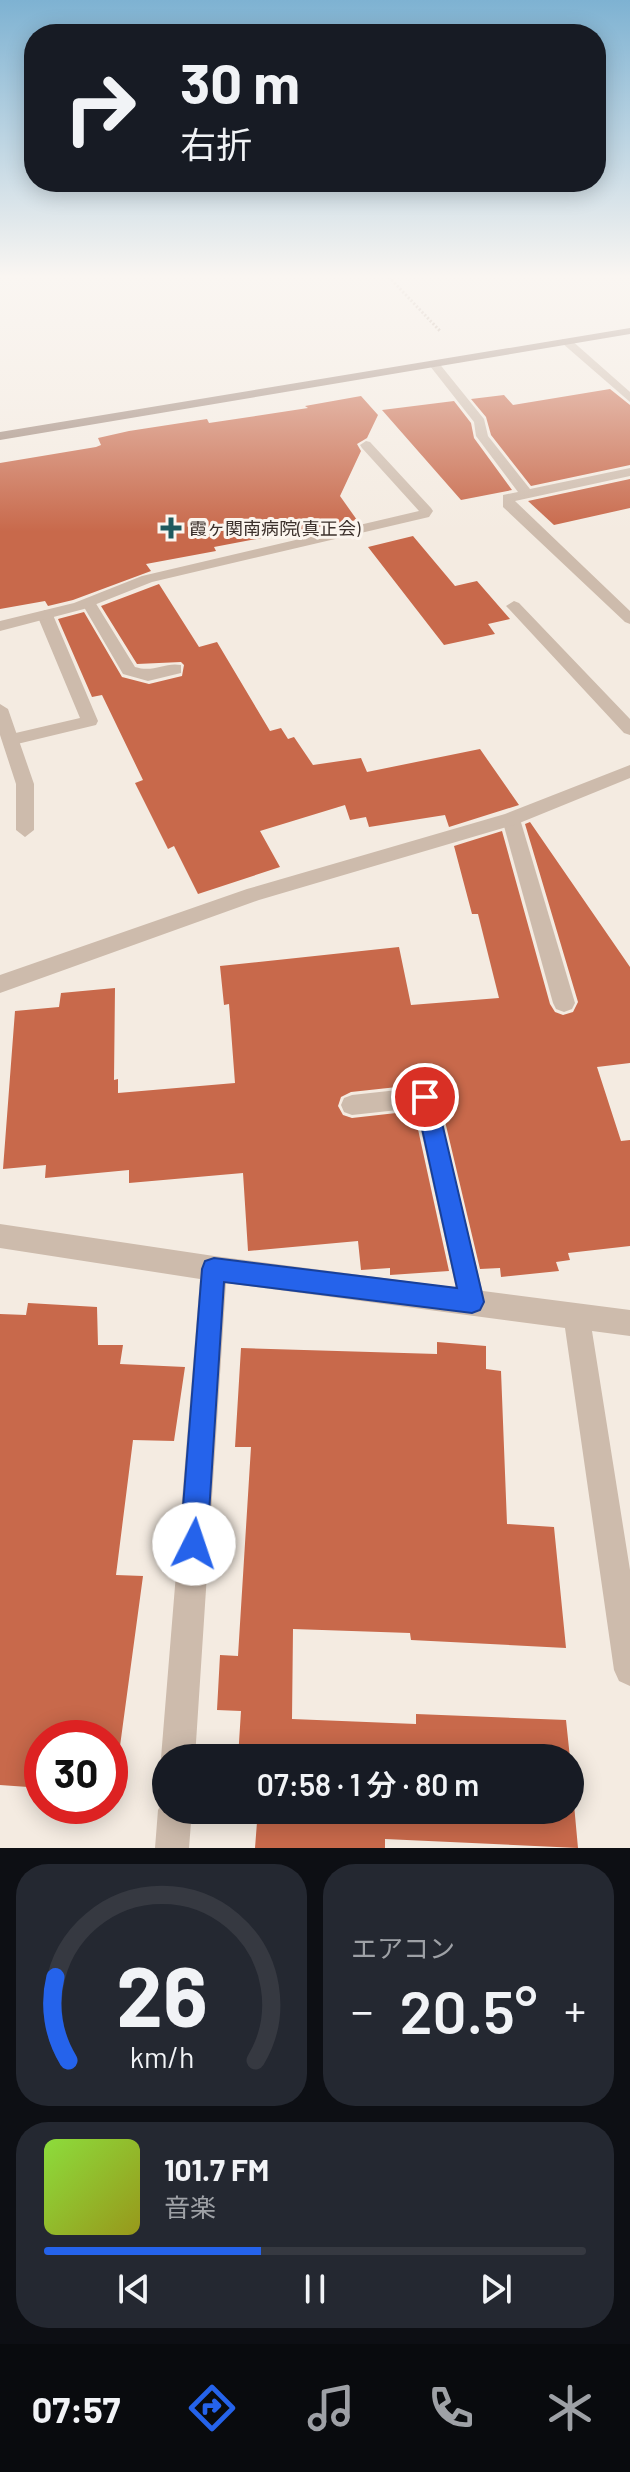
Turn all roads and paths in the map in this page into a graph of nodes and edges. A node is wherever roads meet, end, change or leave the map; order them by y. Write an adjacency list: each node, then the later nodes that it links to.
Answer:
1 (455, 360): 3 (main road)
2 (588, 360): 4 (street)
3 (434, 364): 5 (main road); 8 (street)
4 (630, 398)
5 (0, 436)
6 (366, 445): 9 (street)
7 (630, 472): 8 (street)
8 (527, 494): 12 (street)
9 (88, 602): 11 (street); 14 (street)
10 (514, 606): 16 (street)
11 (45, 615): 13 (street); 17 (street)
12 (630, 619)
13 (0, 626)
14 (175, 669)
15 (0, 709): 17 (street)
16 (630, 729)
17 (13, 739): 20 (street)
18 (630, 771): 19 (street)
19 (511, 819): 21 (street); 22 (street)
20 (25, 830)
21 (0, 984)
22 (564, 1003)
23 (352, 1105): 26 (street)
24 (0, 1236): 25 (street)
25 (214, 1269): 26 (street); 30 (street)
26 (472, 1302): 27 (street)
27 (577, 1318): 28 (street); 29 (street)
28 (630, 1323)
29 (630, 1670)
30 (179, 1744)
31 (174, 1824): 32 (street)
32 (172, 1848)

